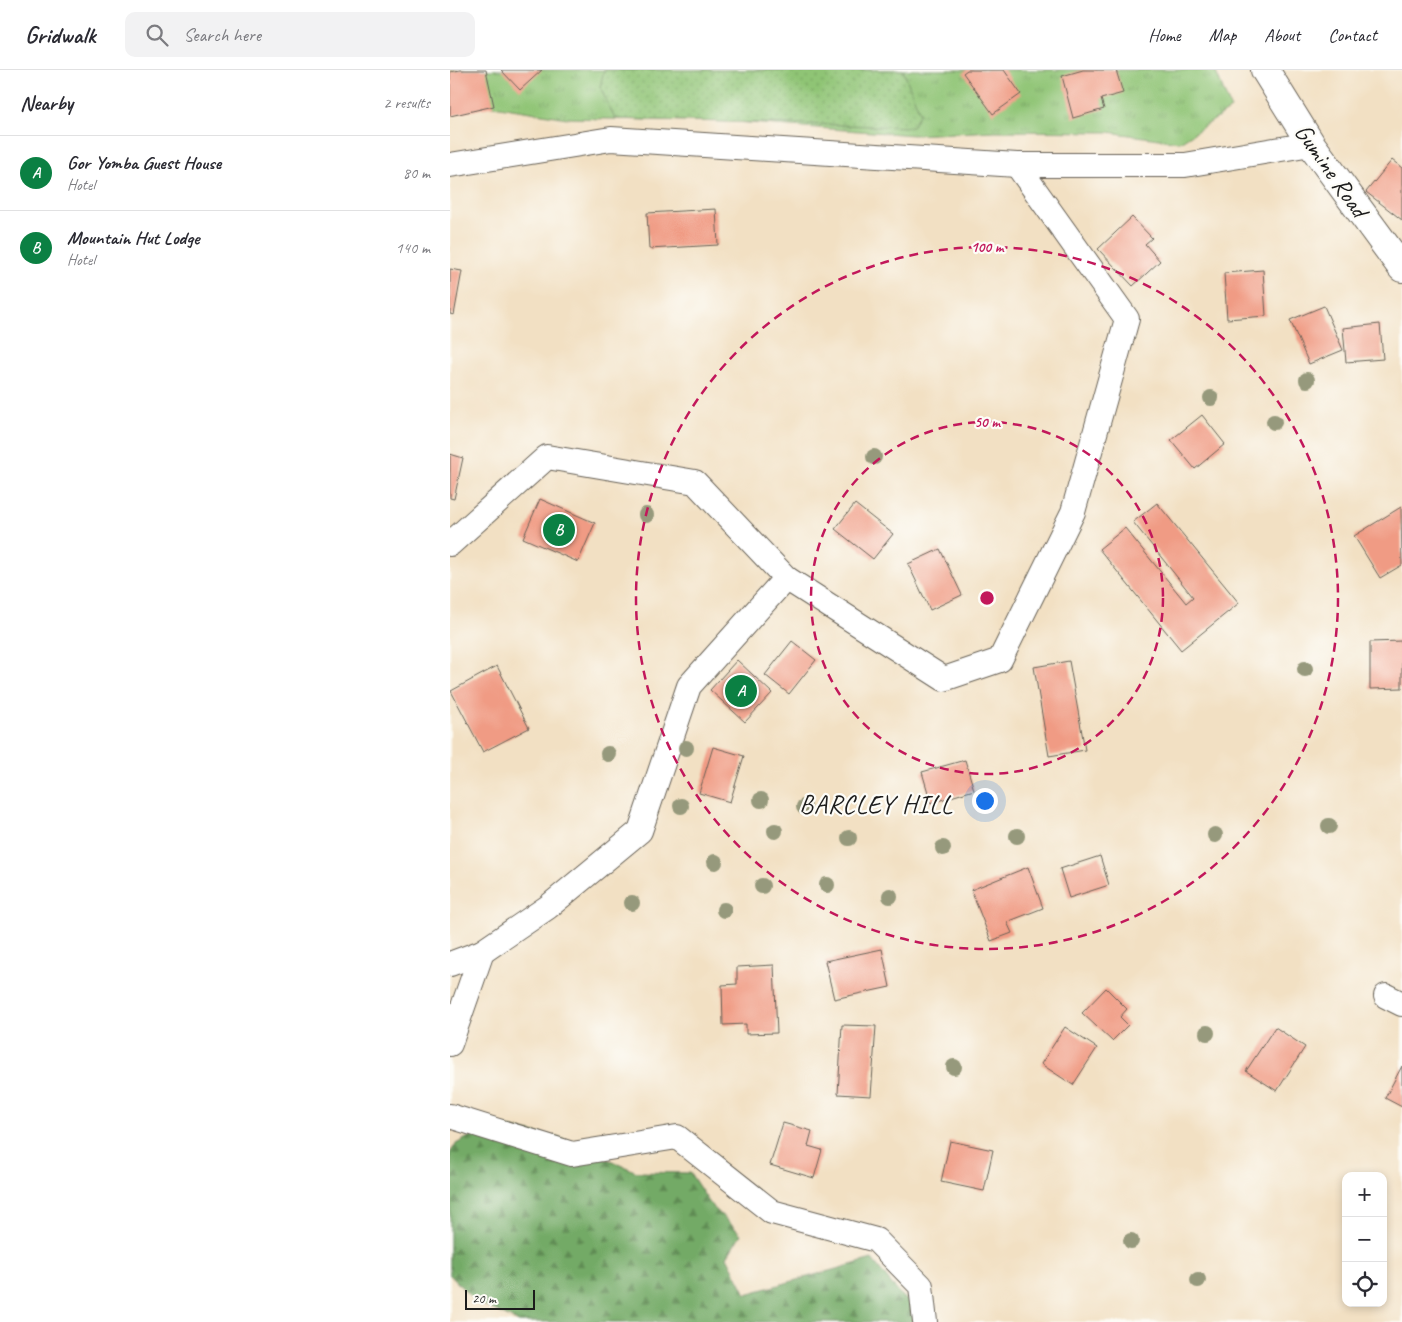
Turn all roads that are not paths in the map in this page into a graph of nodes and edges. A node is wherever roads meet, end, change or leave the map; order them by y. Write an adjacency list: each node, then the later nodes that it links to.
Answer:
1 (1265, 70): 2 (main road, Gumine Road)
2 (1311, 144): 4 (street); 5 (main road, Gumine Road)
3 (450, 165): 4 (street)
4 (1017, 166): 7 (street)
5 (1402, 268)
6 (450, 544): 7 (street)
7 (786, 578): 8 (street)
8 (482, 952): 9 (street); 10 (street)
9 (450, 964)
10 (450, 1044)
11 (450, 1116): 12 (street)
12 (925, 1322)

